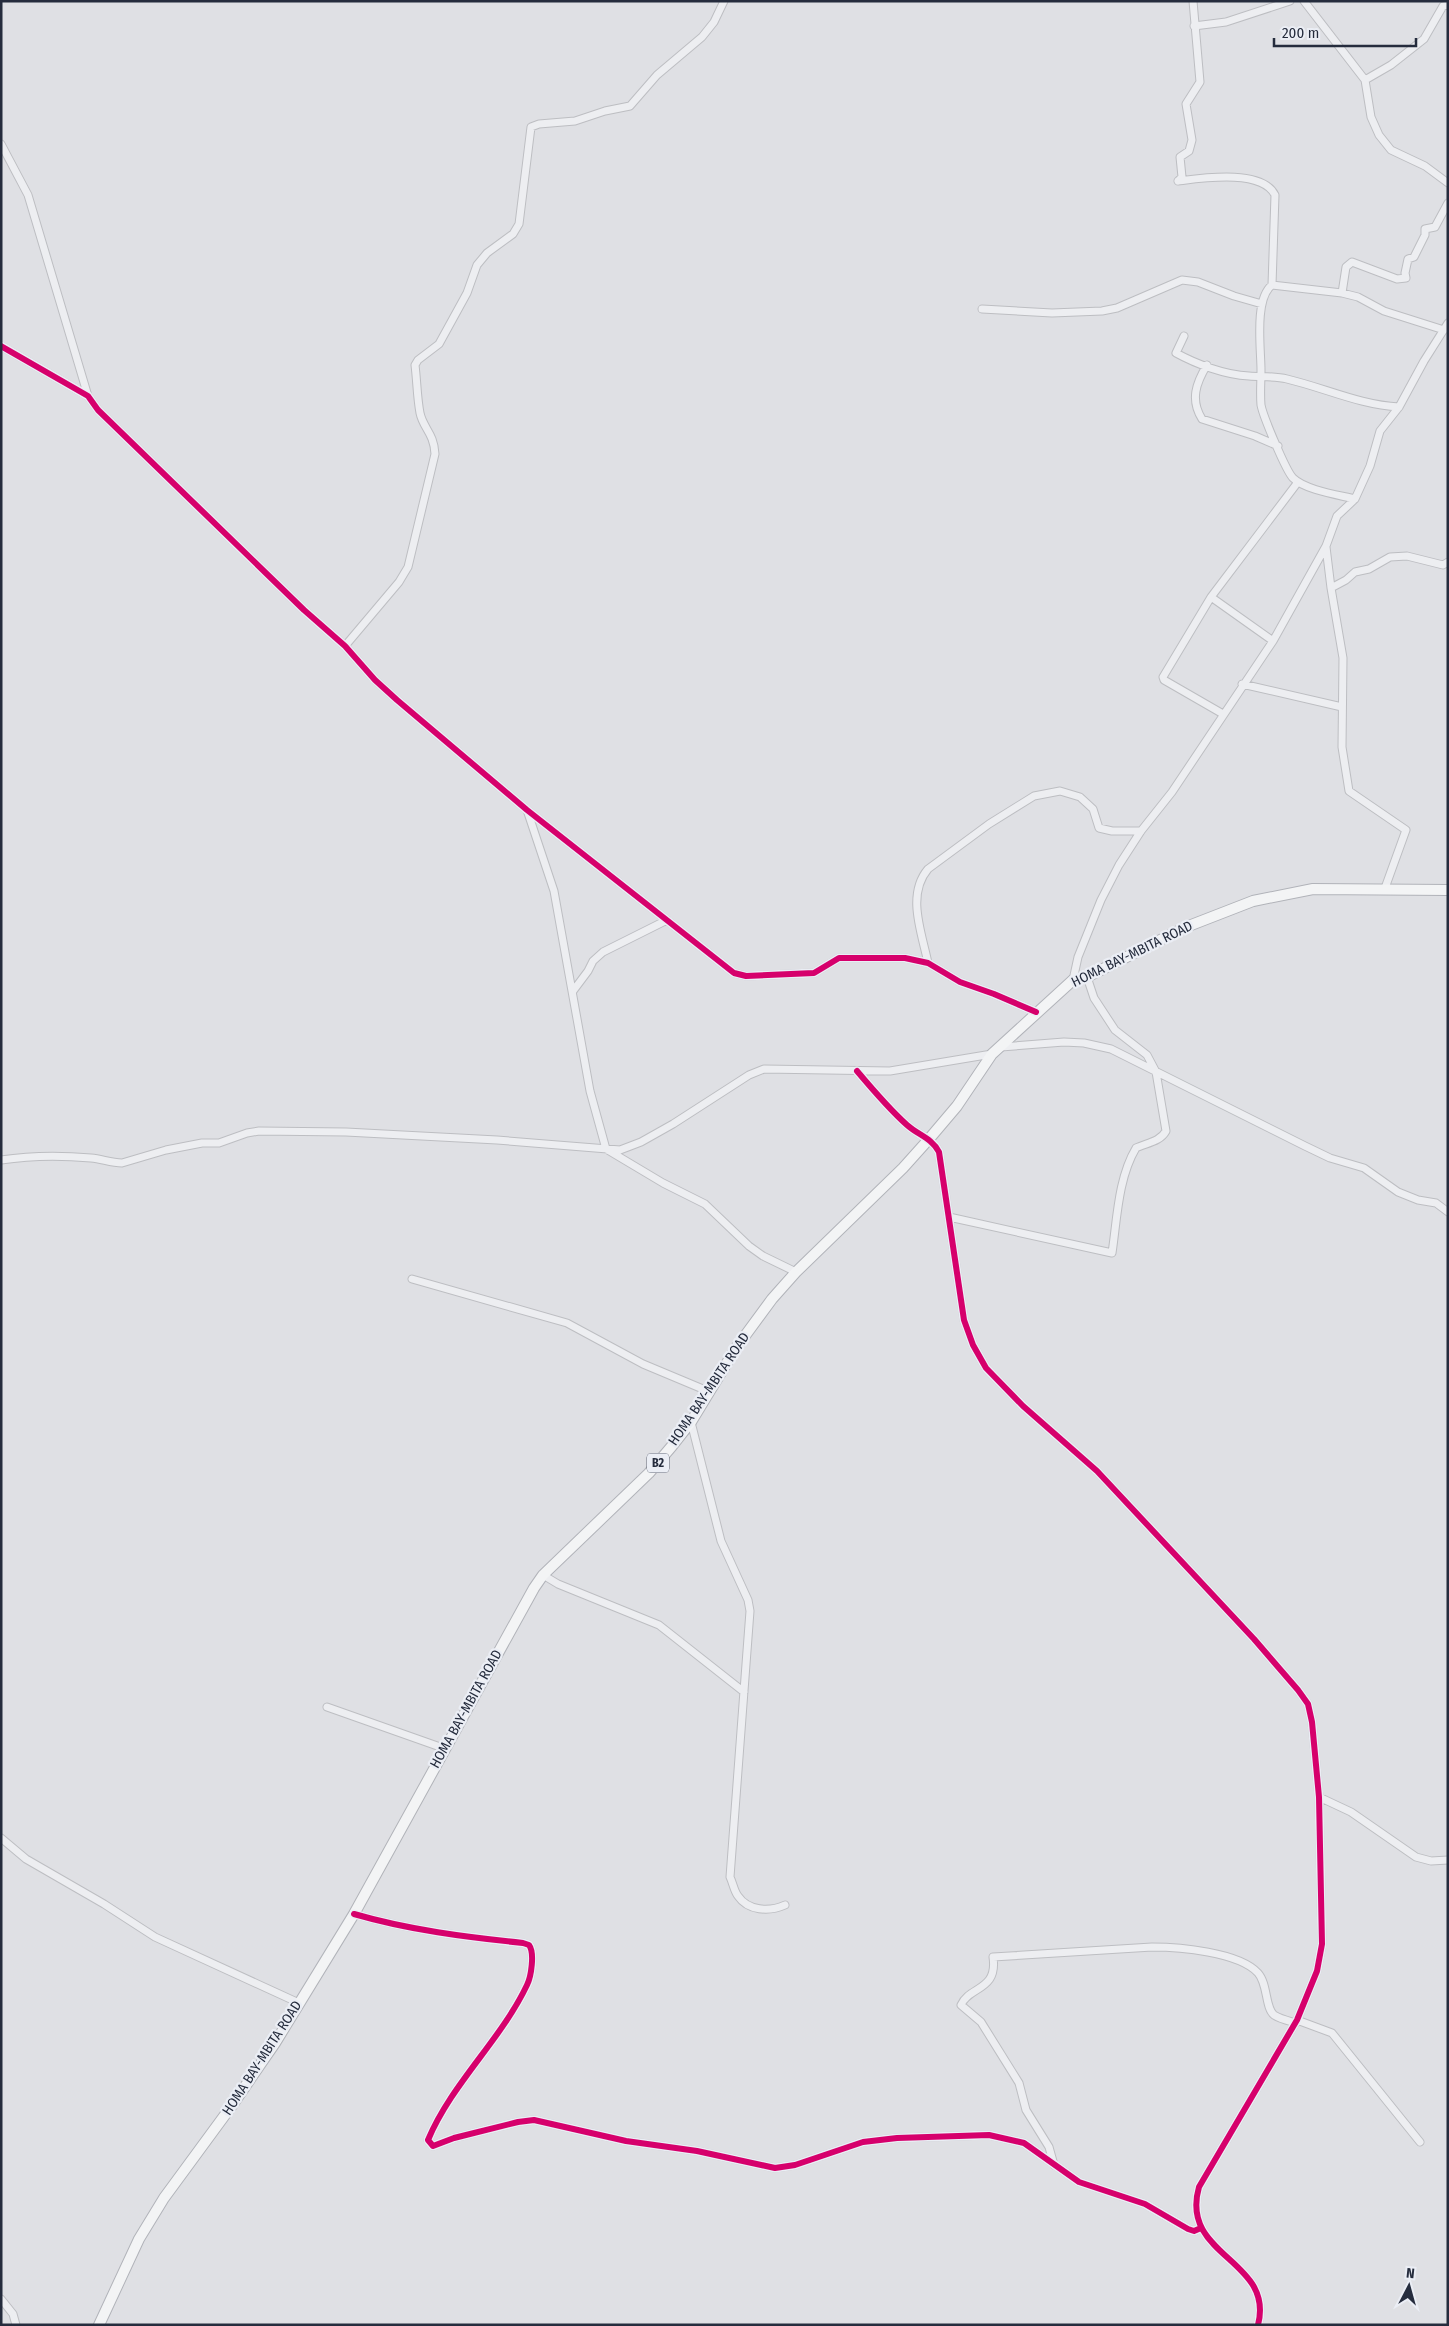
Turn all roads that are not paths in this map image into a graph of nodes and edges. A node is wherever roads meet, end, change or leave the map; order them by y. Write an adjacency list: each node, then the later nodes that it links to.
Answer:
1 (724, 1): 31 (street)
2 (1193, 1): 6 (street)
3 (1290, 1): 6 (street)
4 (1304, 1): 7 (street)
5 (1446, 4): 7 (street)
6 (1194, 26): 11 (street)
7 (1366, 80): 9 (street)
8 (1, 144): 21 (street)
9 (1448, 183)
10 (1448, 202): 12 (street)
11 (1272, 285): 12 (street); 13 (street)
12 (1342, 292): 16 (street)
13 (1262, 304): 14 (street); 20 (street)
14 (982, 309)
15 (1448, 323): 16 (street)
16 (1444, 330): 22 (street)
17 (1184, 336): 19 (street)
18 (1, 346): 21 (street)
19 (1207, 366): 20 (street); 23 (street)
20 (1261, 377): 22 (street); 23 (street)
21 (88, 396): 31 (street)
22 (1399, 407): 25 (street)
23 (1278, 446): 24 (street)
24 (1298, 482): 25 (street); 29 (street)
25 (1355, 498): 26 (street)
26 (1326, 546): 28 (street); 30 (street)
27 (1448, 562): 28 (street)
28 (1331, 588): 33 (street)
29 (1211, 597): 30 (street); 34 (street)
30 (1273, 641): 32 (street)
31 (345, 646): 35 (street)
32 (1242, 684): 33 (street); 34 (street)
33 (1342, 707): 37 (street)
34 (1223, 714): 36 (street)
35 (527, 810): 39 (street); 43 (street)
36 (1141, 831): 40 (street); 42 (street)
37 (1385, 888): 38 (highway, HOMA BAY-MBITA ROAD / B2); 41 (highway, HOMA BAY-MBITA ROAD / B2)
38 (1448, 890)
39 (667, 920): 40 (street); 43 (street)
40 (928, 963): 44 (street)
41 (1087, 977): 42 (highway, HOMA BAY-MBITA ROAD / B2); 48 (street)
42 (1073, 980): 44 (highway, HOMA BAY-MBITA ROAD / B2)
43 (573, 991): 50 (street)
44 (1036, 1012): 45 (highway, HOMA BAY-MBITA ROAD / B2)
45 (1001, 1047): 46 (highway, HOMA BAY-MBITA ROAD / B2); 48 (street)
46 (992, 1054): 47 (street); 49 (highway, HOMA BAY-MBITA ROAD / B2)
47 (857, 1071): 49 (street); 50 (street)
48 (1156, 1072): 52 (street); 53 (street)
49 (929, 1139): 53 (street); 54 (highway, HOMA BAY-MBITA ROAD / B2)
50 (606, 1149): 51 (street); 54 (street)
51 (1, 1160)
52 (1448, 1212)
53 (949, 1217): 62 (street)
54 (796, 1272): 56 (highway, HOMA BAY-MBITA ROAD / B2)
55 (412, 1279): 56 (street)
56 (710, 1392): 57 (highway, HOMA BAY-MBITA ROAD / B2)
57 (691, 1422): 58 (highway, HOMA BAY-MBITA ROAD / B2); 59 (street)
58 (543, 1575): 59 (street); 61 (highway, HOMA BAY-MBITA ROAD / B2)
59 (744, 1692): 65 (street)
60 (327, 1707): 61 (street)
61 (444, 1748): 66 (highway, HOMA BAY-MBITA ROAD / B2)
62 (1319, 1797): 64 (street); 68 (street)
63 (1, 1838): 67 (street)
64 (1448, 1860)
65 (785, 1905)
66 (354, 1914): 67 (highway, HOMA BAY-MBITA ROAD / B2); 70 (street)
67 (299, 2003): 74 (highway, HOMA BAY-MBITA ROAD / B2)
68 (1297, 2021): 69 (street); 70 (street); 71 (street)
69 (1420, 2142)
70 (1054, 2165): 71 (street)
71 (1201, 2228): 75 (street)
72 (1, 2299): 73 (street)
73 (16, 2325)
74 (99, 2325)
75 (1258, 2325)

